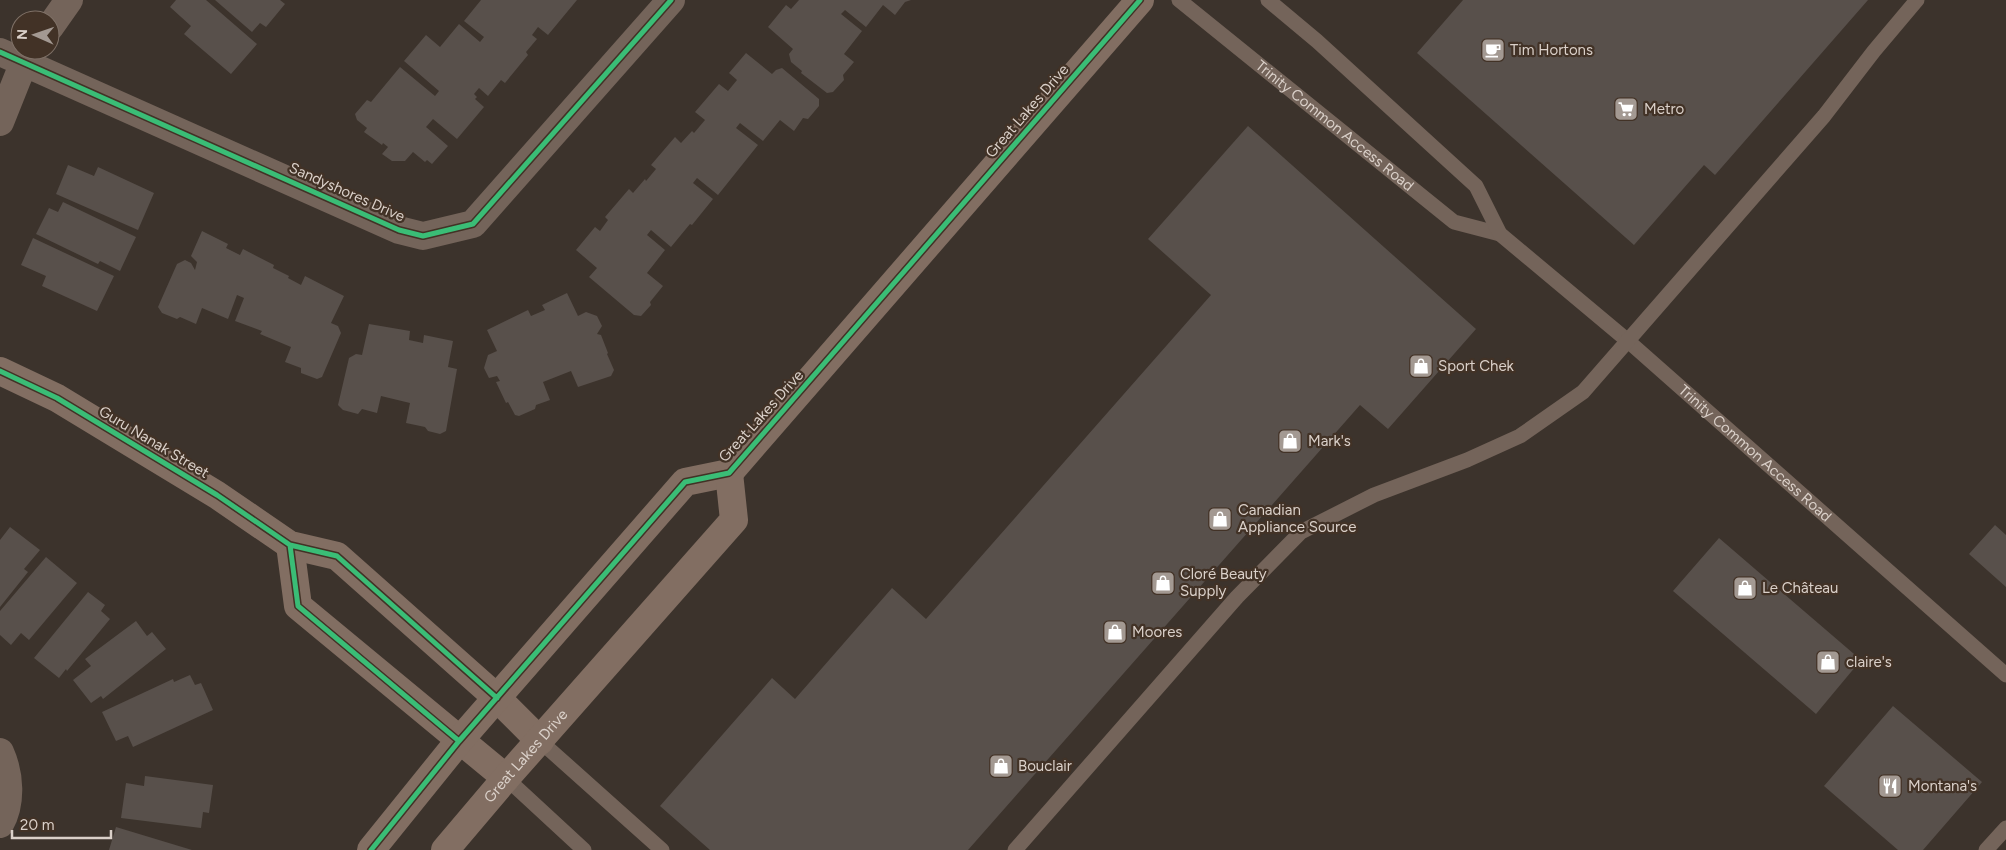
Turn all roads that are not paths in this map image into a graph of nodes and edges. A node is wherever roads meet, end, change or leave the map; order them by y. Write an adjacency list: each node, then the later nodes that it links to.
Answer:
1 (69, 0): 7 (street)
2 (671, 0): 9 (street, Sandyshores Drive)
3 (1140, 0): 14 (street, Great Lakes Drive)
4 (1179, 0): 11 (lane, Trinity Common Access Road)
5 (1268, 0): 11 (lane, Trinity Common Access Road)
6 (1917, 0): 12 (lane)
7 (60, 13)
8 (27, 60): 10 (street)
9 (37, 60)
10 (0, 122)
11 (1500, 234): 12 (lane, Trinity Common Access Road)
12 (1628, 341): 16 (lane, Trinity Common Access Road); 28 (lane)
13 (0, 371): 15 (street, Guru Nanak Street)
14 (729, 472): 17 (street, Great Lakes Drive); 19 (street, Great Lakes Drive)
15 (290, 545): 17 (street, Guru Nanak Street); 18 (street)
16 (2006, 675)
17 (497, 698): 18 (street, Great Lakes Drive); 19 (street, Guru Nanak Street)
18 (459, 741): 21 (street); 24 (street, Great Lakes Drive)
19 (540, 741): 21 (street, Great Lakes Drive); 27 (lane)
20 (0, 752): 22 (street)
21 (506, 778): 25 (street, Great Lakes Drive); 26 (lane)
22 (0, 824)
23 (2006, 828): 29 (lane)
24 (371, 850)
25 (445, 850)
26 (584, 850)
27 (662, 850)
28 (1015, 850)
29 (1986, 850)

